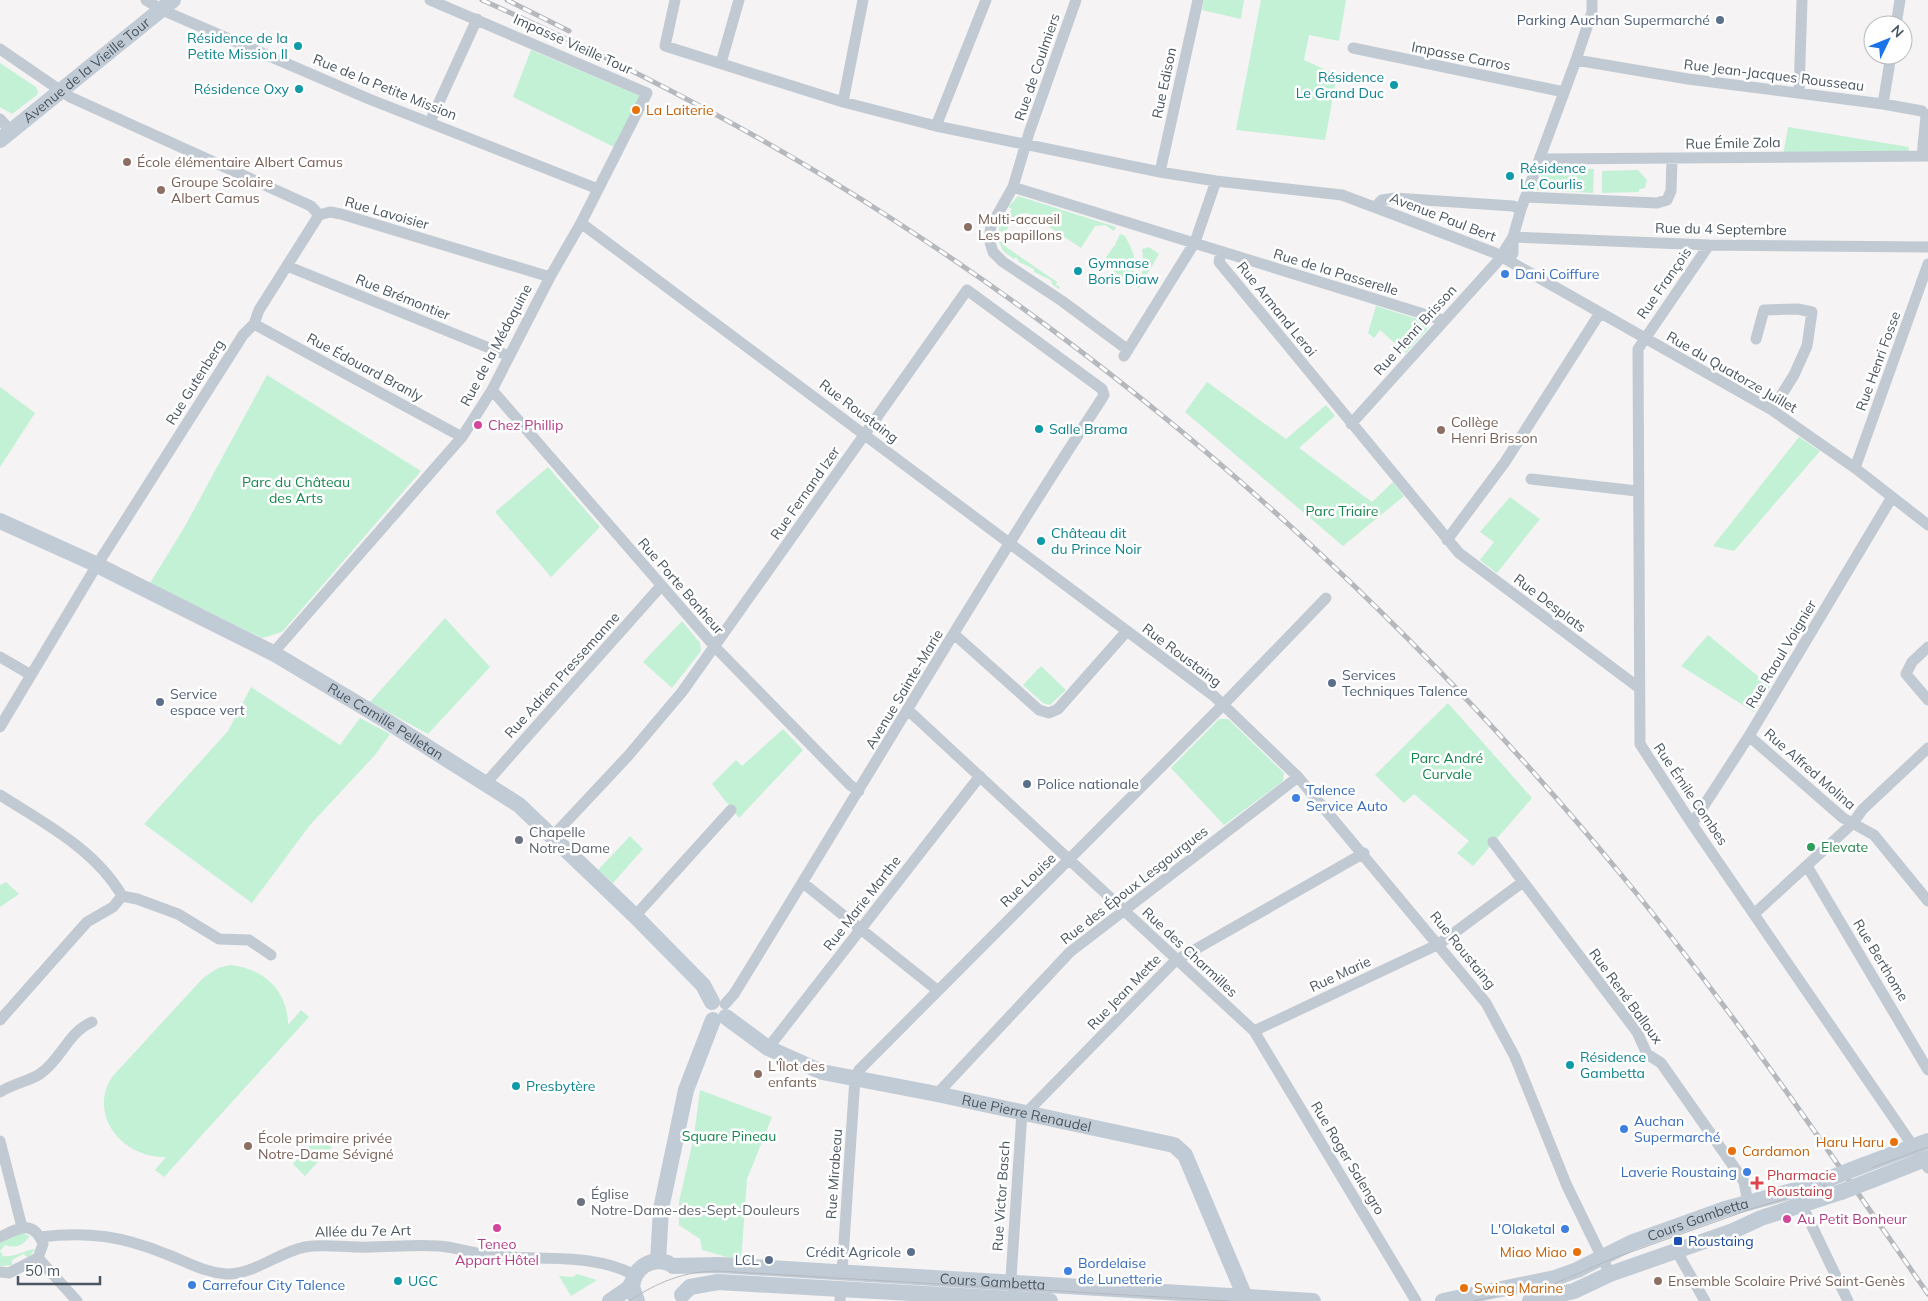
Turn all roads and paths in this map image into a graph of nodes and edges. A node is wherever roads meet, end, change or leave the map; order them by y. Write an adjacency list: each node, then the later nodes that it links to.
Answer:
1 (146, 0): 12 (street, Rue de la Petite Mission)
2 (430, 0): 14 (street, Impasse Vieille Tour)
3 (674, 0): 18 (street, Avenue Paul Bert)
4 (739, 0): 18 (street)
5 (863, 0): 24 (street)
6 (986, 0): 28 (street)
7 (1076, 0): 30 (street, Rue de Coulmiers)
8 (1198, 0): 34 (street, Rue Edison)
9 (1592, 0): 17 (street)
10 (1802, 0): 23 (street)
11 (1900, 0): 13 (street)
12 (168, 5): 20 (main road, Avenue de la Vieille Tour); 27 (street, Rue de la Petite Mission)
13 (1898, 15)
14 (477, 19): 22 (street, Impasse Vieille Tour); 27 (street)
15 (1352, 48): 21 (street, Impasse Carros)
16 (0, 49): 20 (street)
17 (1576, 60): 21 (street); 23 (street, Rue Jean-Jacques Rousseau)
18 (721, 63): 24 (street, Avenue Paul Bert)
19 (1889, 65): 25 (street)
20 (60, 92): 29 (main road, Avenue de la Vieille Tour); 41 (street)
21 (1564, 92): 32 (street)
22 (647, 93): 37 (street, Rue de la Médoquine)
23 (1799, 93): 25 (street, Rue Jean-Jacques Rousseau)
24 (843, 102): 28 (street, Avenue Paul Bert)
25 (1883, 104): 31 (street, Rue Jean-Jacques Rousseau)
26 (0, 119): 29 (street)
27 (430, 122): 37 (street, Rue de la Petite Mission)
28 (936, 126): 30 (street, Avenue Paul Bert)
29 (5, 136)
30 (1026, 144): 34 (street, Avenue Paul Bert); 36 (street)
31 (1925, 156): 33 (street, Rue Émile Zola)
32 (1540, 157): 33 (street, Rue Émile Zola); 38 (street)
33 (1672, 159): 38 (street)
34 (1160, 172): 35 (street, Avenue Paul Bert)
35 (1216, 181): 39 (street, Avenue Paul Bert); 44 (street)
36 (1013, 187): 44 (street); 44 (street)
37 (598, 189): 42 (street, Rue de la Médoquine)
38 (1526, 197): 40 (street)
39 (1375, 207): 40 (street); 48 (street, Avenue Paul Bert)
40 (1521, 209): 43 (street)
41 (319, 215): 50 (street, Rue Gutenberg); 51 (street, Rue Lavoisier)
42 (582, 223): 51 (street, Rue de la Médoquine); 62 (street, Rue Roustaing)
43 (1513, 237): 45 (street, Rue du 4 Septembre); 48 (street)
44 (1195, 242): 47 (street)
45 (1709, 245): 46 (street, Rue du 4 Septembre); 55 (street, Rue François)
46 (1928, 246)
47 (1221, 253): 53 (street, Rue de la Passerelle); 61 (street, Rue Armand Leroi)
48 (1505, 259): 52 (street, Rue du Quatorze Juillet); 53 (street, Rue Henri Brisson)
49 (1928, 264): 64 (street, Rue Henri Fosse)
50 (287, 266): 54 (street, Rue Gutenberg); 57 (street, Rue Brémontier)
51 (550, 277): 57 (street, Rue de la Médoquine)
52 (1600, 313): 55 (street, Rue du Quatorze Juillet); 70 (street)
53 (1443, 320): 61 (street, Rue Henri Brisson)
54 (254, 324): 63 (street, Rue Édouard Branly); 72 (street, Rue Gutenberg)
55 (1644, 338): 60 (street, Rue du Quatorze Juillet); 66 (street, Rue Émile Combes)
56 (1756, 339): 60 (street)
57 (508, 356): 59 (street, Rue de la Médoquine)
58 (1102, 389): 62 (street, Rue Fernand Izer); 71 (street, Avenue Sainte-Marie)
59 (492, 390): 63 (street, Rue de la Médoquine); 73 (street, Rue Porte Bonheur)
60 (1772, 410): 64 (street, Rue du Quatorze Juillet)
61 (1351, 424): 70 (street, Rue Armand Leroi)
62 (865, 434): 71 (street, Rue Roustaing); 77 (street, Rue Fernand Izer)
63 (462, 437): 79 (street, Rue de la Médoquine)
64 (1855, 468): 67 (street, Rue du Quatorze Juillet)
65 (1532, 479): 66 (street)
66 (1637, 491): 82 (street, Rue Émile Combes)
67 (1892, 497): 69 (street, Rue du Quatorze Juillet); 87 (street, Rue Raoul Voignier)
68 (0, 521): 72 (main road, Rue Camille Pelletan)
69 (1928, 525)
70 (1447, 540): 82 (street, Rue Desplats)
71 (1010, 543): 75 (street, Rue Roustaing); 76 (street, Avenue Sainte-Marie)
72 (97, 565): 79 (main road, Rue Camille Pelletan); 81 (street, Rue Gutenberg)
73 (660, 586): 77 (street, Rue Porte Bonheur); 91 (street, Rue Adrien Pressemanne)
74 (1326, 598): 84 (street, Rue Louise)
75 (1126, 632): 76 (street); 84 (street, Rue Roustaing)
76 (954, 634): 85 (street, Avenue Sainte-Marie)
77 (715, 647): 92 (street, Rue Porte Bonheur); 97 (street, Rue Fernand Izer)
78 (1928, 647): 83 (street)
79 (273, 653): 91 (main road, Rue Camille Pelletan)
80 (0, 657): 81 (street)
81 (30, 675): 86 (street, Rue Gutenberg)
82 (1638, 687): 95 (street, Rue Émile Combes)
83 (1928, 700)
84 (1223, 705): 90 (street, Rue Roustaing); 100 (street, Rue Louise)
85 (908, 710): 89 (street, Rue des Charmilles); 92 (street, Avenue Sainte-Marie)
86 (0, 727)
87 (1749, 736): 95 (street, Rue Raoul Voignier); 96 (street, Rue Alfred Molina)
88 (1928, 748): 96 (street)
89 (980, 776): 100 (street, Rue des Charmilles); 109 (street, Rue Marie Marthe)
90 (1298, 777): 99 (street, Rue Roustaing); 106 (street, Rue des Époux Lesgourgues)
91 (485, 784): 97 (main road, Rue Camille Pelletan)
92 (859, 791): 103 (street, Avenue Sainte-Marie)
93 (0, 795): 104 (street)
94 (731, 810): 108 (street)
95 (1692, 824): 107 (street, Rue Émile Combes)
96 (1852, 824): 101 (street); 105 (street, Rue Alfred Molina)
97 (553, 836): 108 (main road, Rue Camille Pelletan)
98 (1494, 842): 102 (street, Rue René Balloux)
99 (1364, 853): 110 (street, Rue Roustaing); 112 (street, Rue Jean Mette)
100 (1070, 860): 106 (street, Rue des Charmilles); 113 (street, Rue Louise)
101 (1806, 866): 107 (street); 119 (street, Rue Berthome)
102 (1523, 882): 110 (street); 128 (street, Rue René Balloux)
103 (803, 883): 109 (street); 114 (street, Avenue Sainte-Marie)
104 (122, 896): 111 (street); 115 (street)
105 (1928, 902)
106 (1123, 910): 112 (street, Rue des Charmilles); 122 (street, Rue des Époux Lesgourgues)
107 (1754, 914): 125 (street, Rue Émile Combes)
108 (635, 916): 114 (main road, Rue Camille Pelletan)
109 (861, 929): 113 (street); 118 (street, Rue Marie Marthe)
110 (1439, 944): 117 (street, Rue Marie); 133 (street, Rue Roustaing)
111 (271, 955)
112 (1176, 960): 117 (street, Rue des Charmilles); 123 (street, Rue Jean Mette)
113 (937, 990): 120 (street, Rue Louise)
114 (719, 1011): 118 (main road, Rue Pierre Renaudel); 135 (main road)
115 (0, 1020)
116 (92, 1022): 121 (street)
117 (1254, 1031): 149 (street, Rue Roger Salengro)
118 (768, 1048): 120 (main road, Rue Pierre Renaudel)
119 (1928, 1070)
120 (855, 1078): 122 (main road, Rue Pierre Renaudel); 140 (street, Rue Mirabeau)
121 (0, 1092)
122 (936, 1094): 123 (main road, Rue Pierre Renaudel)
123 (1024, 1113): 139 (street, Rue Victor Basch); 141 (main road, Rue Pierre Renaudel)
124 (0, 1141): 129 (street)
125 (1924, 1155): 126 (main road, Cours Gambetta)
126 (1868, 1173): 127 (main road, Cours Gambetta, bridge); 127 (main road, Cours Gambetta, bridge)
127 (1799, 1198): 128 (main road, Cours Gambetta); 132 (main road, Cours Gambetta); 153 (street)
128 (1748, 1203): 133 (main road, Cours Gambetta)
129 (22, 1227): 130 (street); 131 (street)
130 (0, 1237)
131 (40, 1237): 134 (street); 138 (street, Allée du 7e Art)
132 (1677, 1252): 137 (main road, Cours Gambetta); 152 (street)
133 (1602, 1257): 137 (street); 150 (main road, Cours Gambetta)
134 (38, 1258): 136 (street); 144 (street)
135 (665, 1263): 138 (main road); 140 (main road, Cours Gambetta); 142 (main road)
136 (0, 1272)
137 (1610, 1274): 151 (main road, Cours Gambetta)
138 (634, 1278): 145 (main road); 146 (main road)
139 (1011, 1282): 140 (main road, Cours Gambetta); 141 (main road, Cours Gambetta); 143 (street)
140 (841, 1287): 142 (main road, Cours Gambetta); 143 (main road, Cours Gambetta)
141 (1245, 1297): 148 (main road, Cours Gambetta)
142 (680, 1298)
143 (1018, 1300): 147 (main road, Cours Gambetta)
144 (77, 1301)
145 (610, 1301)
146 (637, 1301)
147 (1050, 1301)
148 (1313, 1301)
149 (1416, 1301)
150 (1443, 1301)
151 (1530, 1301)
152 (1705, 1301)
153 (1848, 1301)

